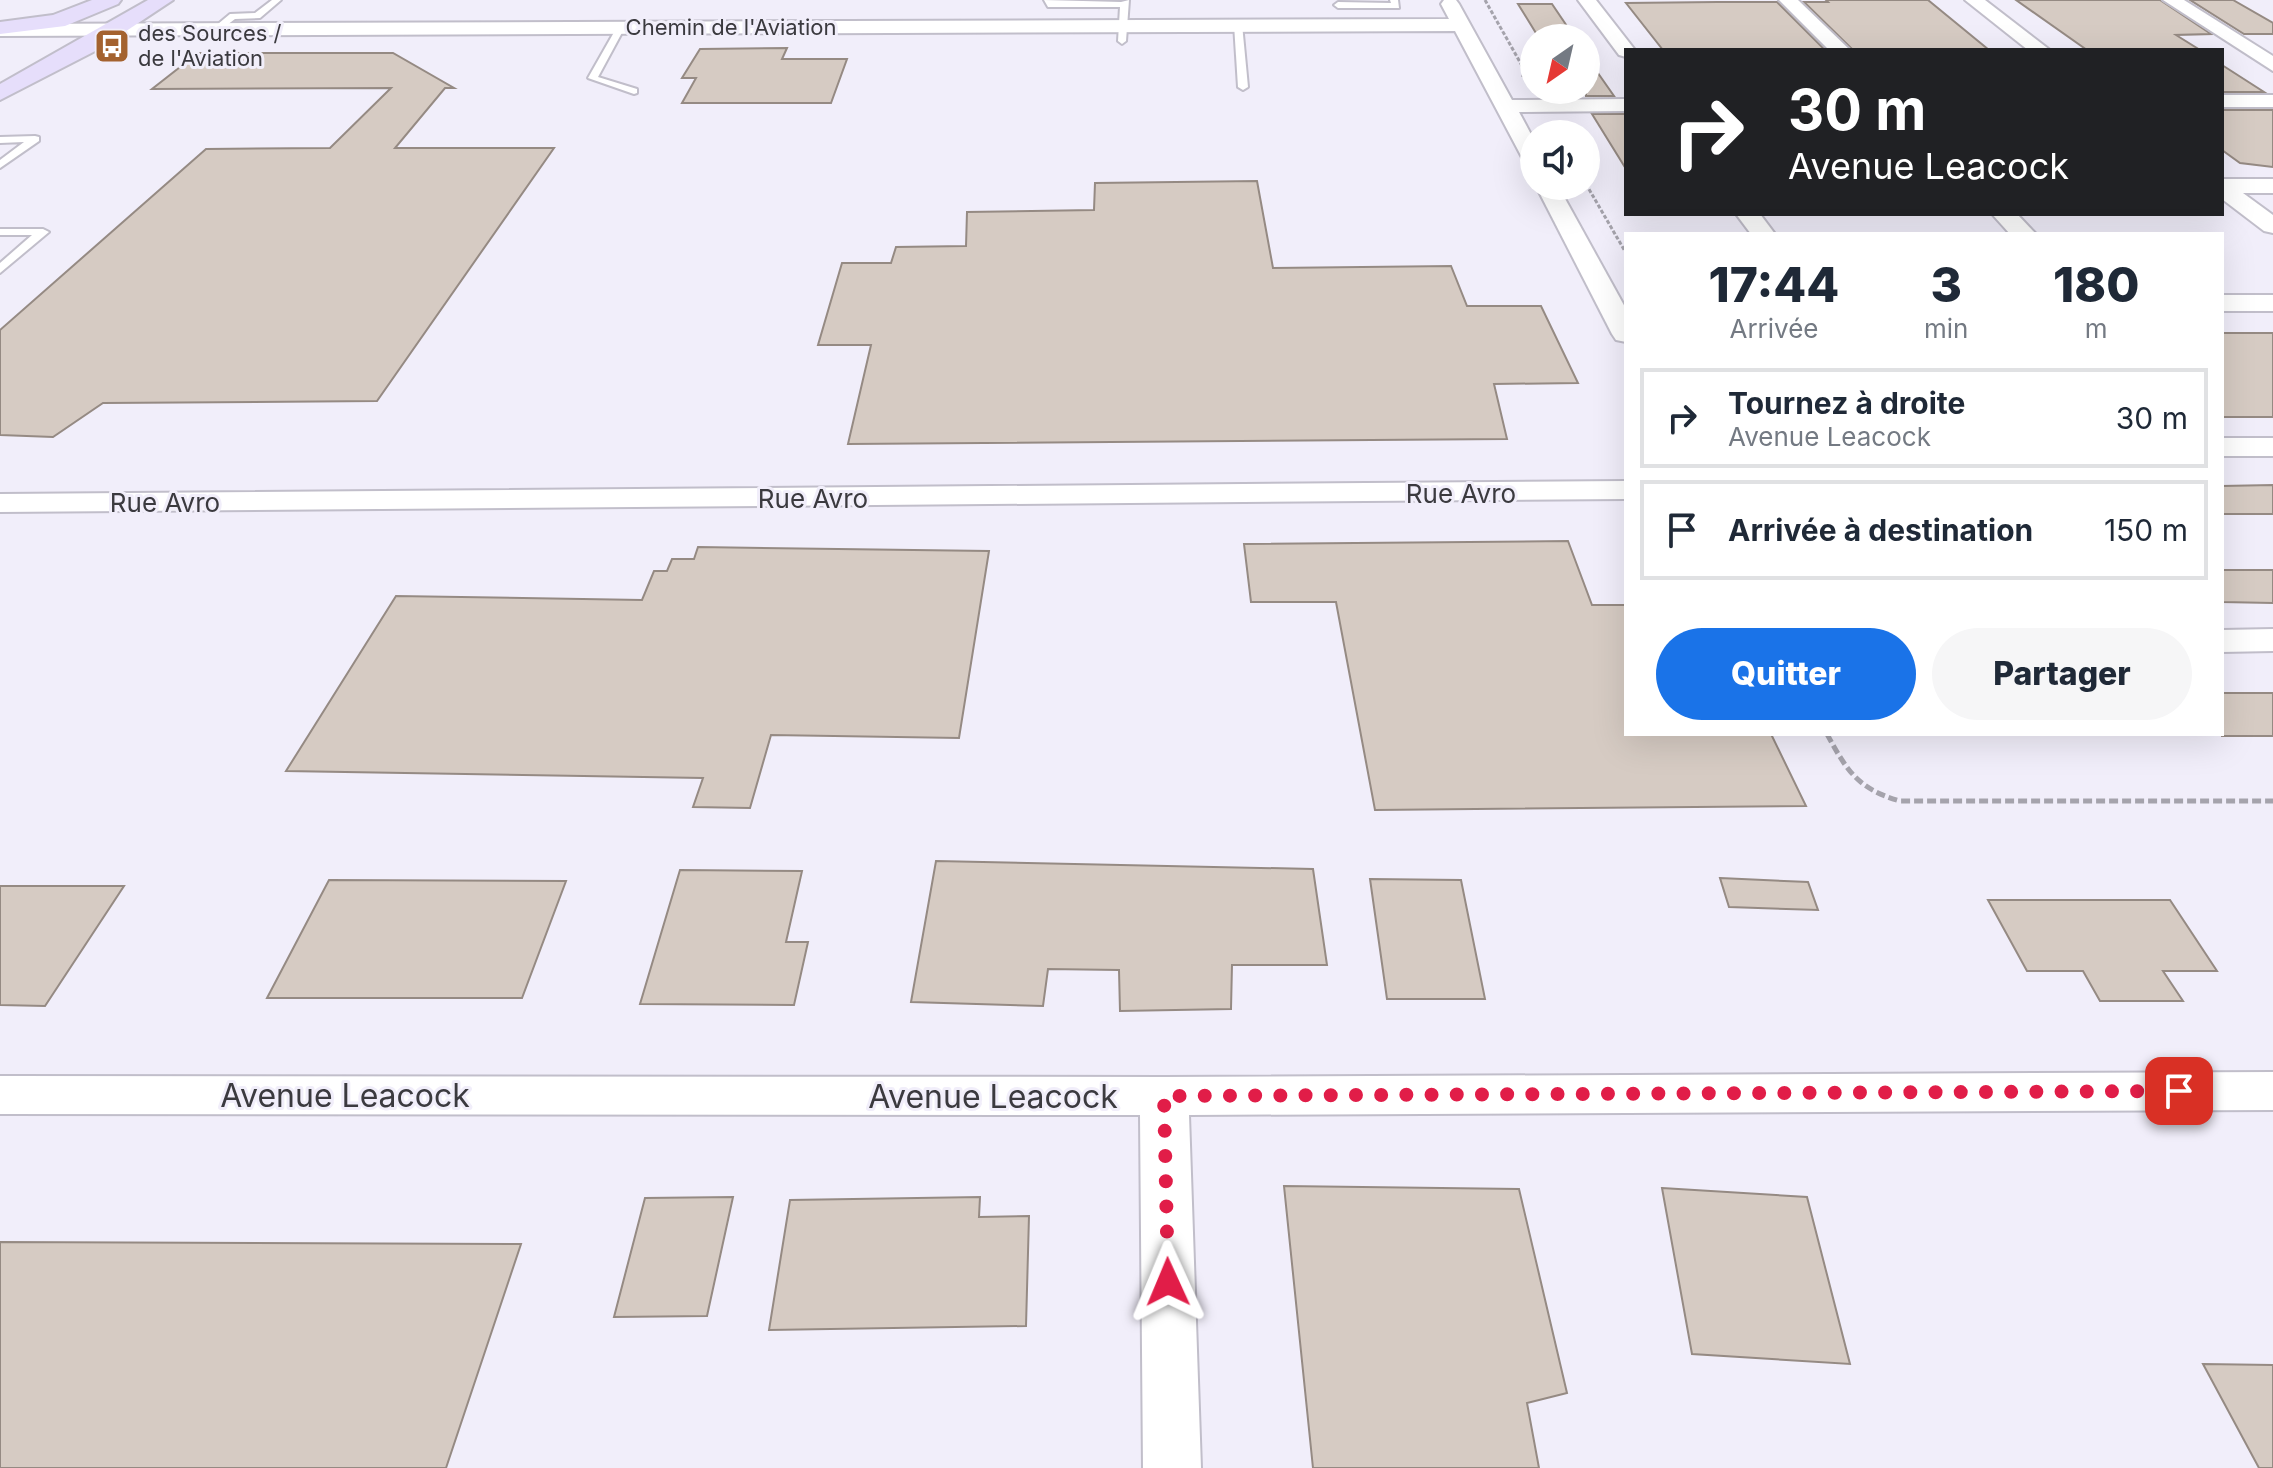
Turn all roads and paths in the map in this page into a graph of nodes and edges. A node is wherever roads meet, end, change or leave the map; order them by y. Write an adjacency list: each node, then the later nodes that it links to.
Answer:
1 (111, 0): 23 (main road)
2 (119, 0): 21 (main road)
3 (163, 0): 22 (main road)
4 (277, 0): 20 (lane)
5 (1048, 0): 13 (lane)
6 (1394, 0): 15 (lane)
7 (1448, 0): 18 (street)
8 (1485, 0): 31 (path)
9 (1587, 0): 25 (street)
10 (1788, 0): 26 (street)
11 (1974, 0): 27 (street)
12 (2172, 0): 28 (street)
13 (1125, 2): 24 (lane)
14 (1338, 5): 15 (lane)
15 (1369, 6): 17 (lane)
16 (1238, 24): 17 (street, Chemin de l'Aviation); 24 (street, Chemin de l'Aviation); 30 (lane)
17 (1378, 24): 18 (street, Chemin de l'Aviation)
18 (1461, 25): 37 (street)
19 (621, 27): 20 (street, Chemin de l'Aviation); 24 (street, Chemin de l'Aviation); 32 (lane)
20 (216, 29): 22 (street, Chemin de l'Aviation)
21 (73, 30): 22 (street, Chemin de l'Aviation); 23 (street, Chemin de l'Aviation); 29 (main road)
22 (117, 30): 33 (main road)
23 (0, 31): 29 (main road)
24 (1122, 33)
25 (1624, 48)
26 (1838, 48)
27 (2037, 48)
28 (2273, 65)
29 (3, 69)
30 (1243, 87)
31 (1519, 87)
32 (634, 91)
33 (0, 93)
34 (2224, 101): 35 (street)
35 (2273, 101)
36 (1624, 105): 37 (street)
37 (1506, 106): 38 (street)
38 (1520, 133)
39 (0, 140): 40 (lane)
40 (0, 165)
41 (2273, 186): 42 (street)
42 (2224, 187)
43 (2224, 189): 47 (street)
44 (1554, 200): 54 (street)
45 (1595, 200): 50 (path)
46 (2006, 216): 49 (street)
47 (2273, 226)
48 (0, 232): 51 (lane)
49 (2022, 232)
50 (1624, 250)
51 (0, 269)
52 (2224, 303): 53 (street)
53 (2273, 303)
54 (1624, 330)
55 (2224, 447): 56 (street)
56 (2273, 447)
57 (1624, 490): 58 (street, Rue Avro)
58 (0, 503)
59 (2273, 640): 60 (street)
60 (2224, 641)
61 (1828, 736): 62 (path)
62 (2273, 801)
63 (2273, 1091): 65 (street, Avenue Leacock)
64 (0, 1095): 65 (street, Avenue Leacock)
65 (1164, 1096): 66 (street)
66 (1172, 1468)

